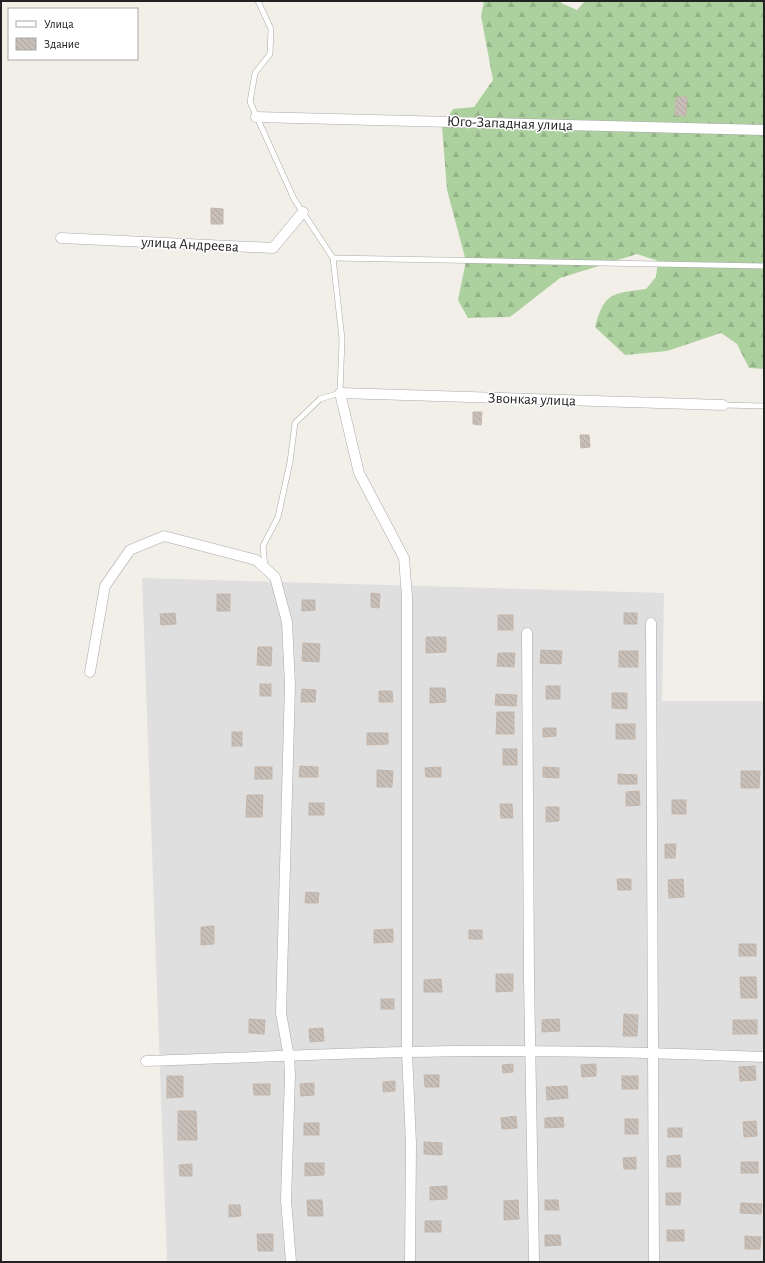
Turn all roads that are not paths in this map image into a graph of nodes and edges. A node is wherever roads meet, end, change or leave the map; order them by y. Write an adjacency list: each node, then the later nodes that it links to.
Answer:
1 (258, 1): 2 (lane)
2 (256, 117): 3 (street, Юго-Западная улица); 4 (lane)
3 (764, 130)
4 (303, 212): 5 (street, улица Андреева); 6 (lane)
5 (61, 238)
6 (333, 258): 7 (lane); 8 (lane)
7 (764, 266)
8 (340, 393): 9 (street, Звонкая улица); 11 (lane); 16 (street)
9 (723, 405): 10 (lane)
10 (764, 406)
11 (265, 568): 14 (street); 18 (street)
12 (651, 623): 17 (street)
13 (527, 633): 15 (street)
14 (90, 672)
15 (530, 1051): 16 (street); 17 (street); 23 (street)
16 (407, 1052): 18 (street); 22 (street)
17 (652, 1052): 19 (street); 24 (street)
18 (289, 1057): 20 (street); 21 (street)
19 (764, 1057)
20 (146, 1061)
21 (291, 1262)
22 (410, 1262)
23 (534, 1262)
24 (654, 1262)

